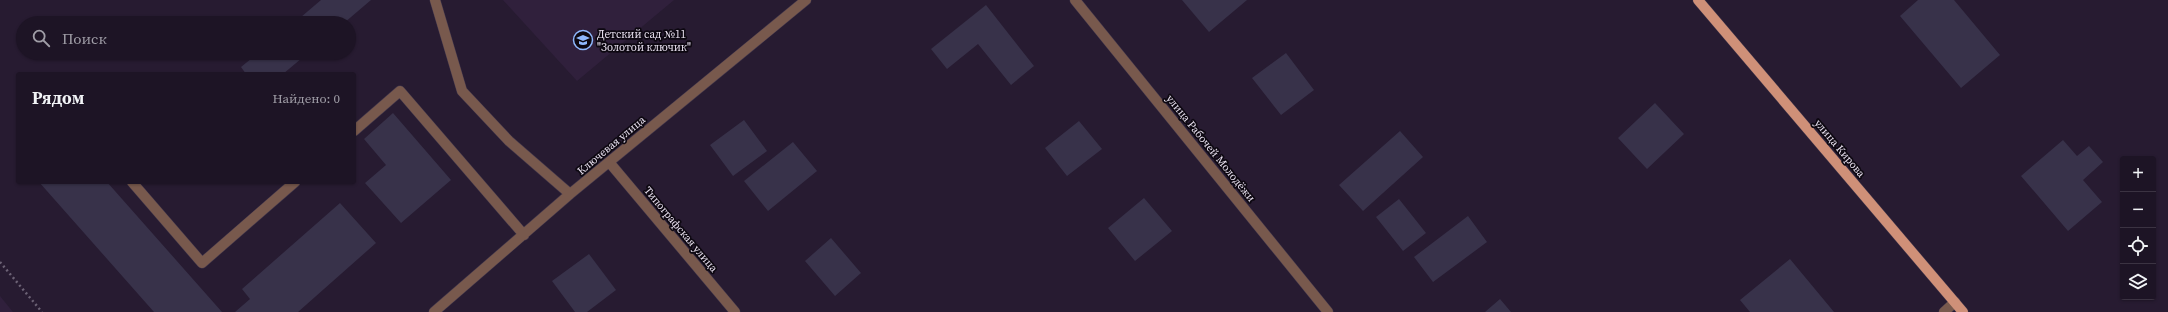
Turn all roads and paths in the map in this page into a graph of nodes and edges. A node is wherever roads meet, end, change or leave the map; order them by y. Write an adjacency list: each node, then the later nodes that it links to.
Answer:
1 (435, 0): 9 (street)
2 (806, 0): 6 (street, Ключевая улица)
3 (1075, 0): 16 (street, улица Рабочей Молодёжи)
4 (1698, 0): 12 (main road, улица Кирова)
5 (356, 129): 10 (street)
6 (609, 162): 9 (street, Ключевая улица); 15 (street, Типографская улица)
7 (134, 184): 8 (street)
8 (293, 184)
9 (570, 194): 10 (street, Ключевая улица)
10 (524, 235): 14 (street, Ключевая улица)
11 (0, 262): 13 (path)
12 (1955, 302): 17 (street); 18 (main road, улица Кирова)
13 (42, 312)
14 (434, 312)
15 (735, 312)
16 (1328, 312)
17 (1944, 312)
18 (1963, 312)

